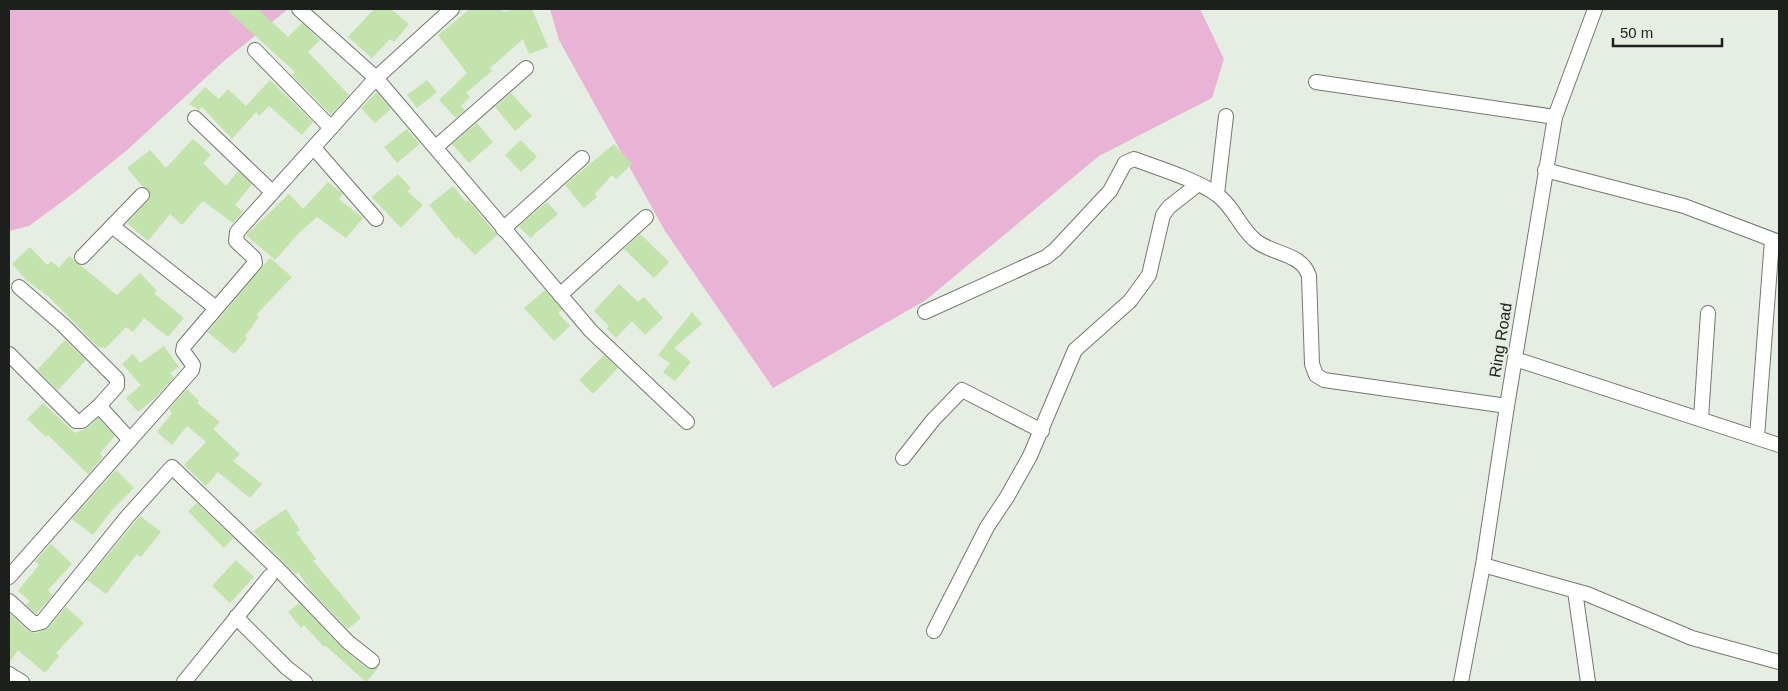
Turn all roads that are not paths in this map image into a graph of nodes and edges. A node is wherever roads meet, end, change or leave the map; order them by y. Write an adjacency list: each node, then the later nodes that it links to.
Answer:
1 (299, 9): 6 (street)
2 (452, 9): 6 (street)
3 (1595, 9): 10 (street, Ring Road)
4 (254, 50): 11 (street)
5 (526, 68): 13 (street)
6 (376, 78): 11 (street); 13 (street)
7 (1316, 82): 10 (street)
8 (1226, 116): 18 (street)
9 (195, 118): 17 (street)
10 (1555, 118): 15 (street, Ring Road)
11 (331, 128): 12 (street)
12 (314, 148): 17 (street); 21 (street)
13 (436, 148): 23 (street)
14 (582, 158): 23 (street)
15 (1545, 170): 24 (street); 32 (street, Ring Road)
16 (1197, 185): 18 (street); 29 (street); 37 (street)
17 (272, 192): 28 (street)
18 (1216, 194): 34 (street)
19 (142, 195): 22 (street)
20 (646, 218): 27 (street)
21 (376, 219)
22 (112, 226): 25 (street); 28 (street)
23 (503, 229): 27 (street)
24 (1776, 241): 38 (street)
25 (82, 257)
26 (20, 288): 33 (street)
27 (560, 295): 36 (street)
28 (216, 308): 39 (street)
29 (925, 312)
30 (1708, 313): 35 (street)
31 (9, 354): 33 (street)
32 (1515, 359): 34 (street, Ring Road); 35 (street)
33 (98, 406): 39 (street)
34 (1507, 406): 42 (street, Ring Road)
35 (1701, 418): 38 (street)
36 (687, 422)
37 (1042, 431): 41 (street); 48 (street)
38 (1757, 437): 40 (street)
39 (130, 440): 44 (street)
40 (1779, 445)
41 (903, 458)
42 (1483, 565): 45 (street); 55 (street, Ring Road)
43 (270, 576): 47 (street)
44 (9, 577)
45 (1575, 590): 50 (street); 56 (street)
46 (9, 601): 49 (street)
47 (236, 617): 53 (street); 54 (street)
48 (934, 631)
49 (372, 662)
50 (1779, 662)
51 (9, 674): 52 (street)
52 (22, 682)
53 (184, 682)
54 (305, 682)
55 (1461, 682)
56 (1588, 682)

